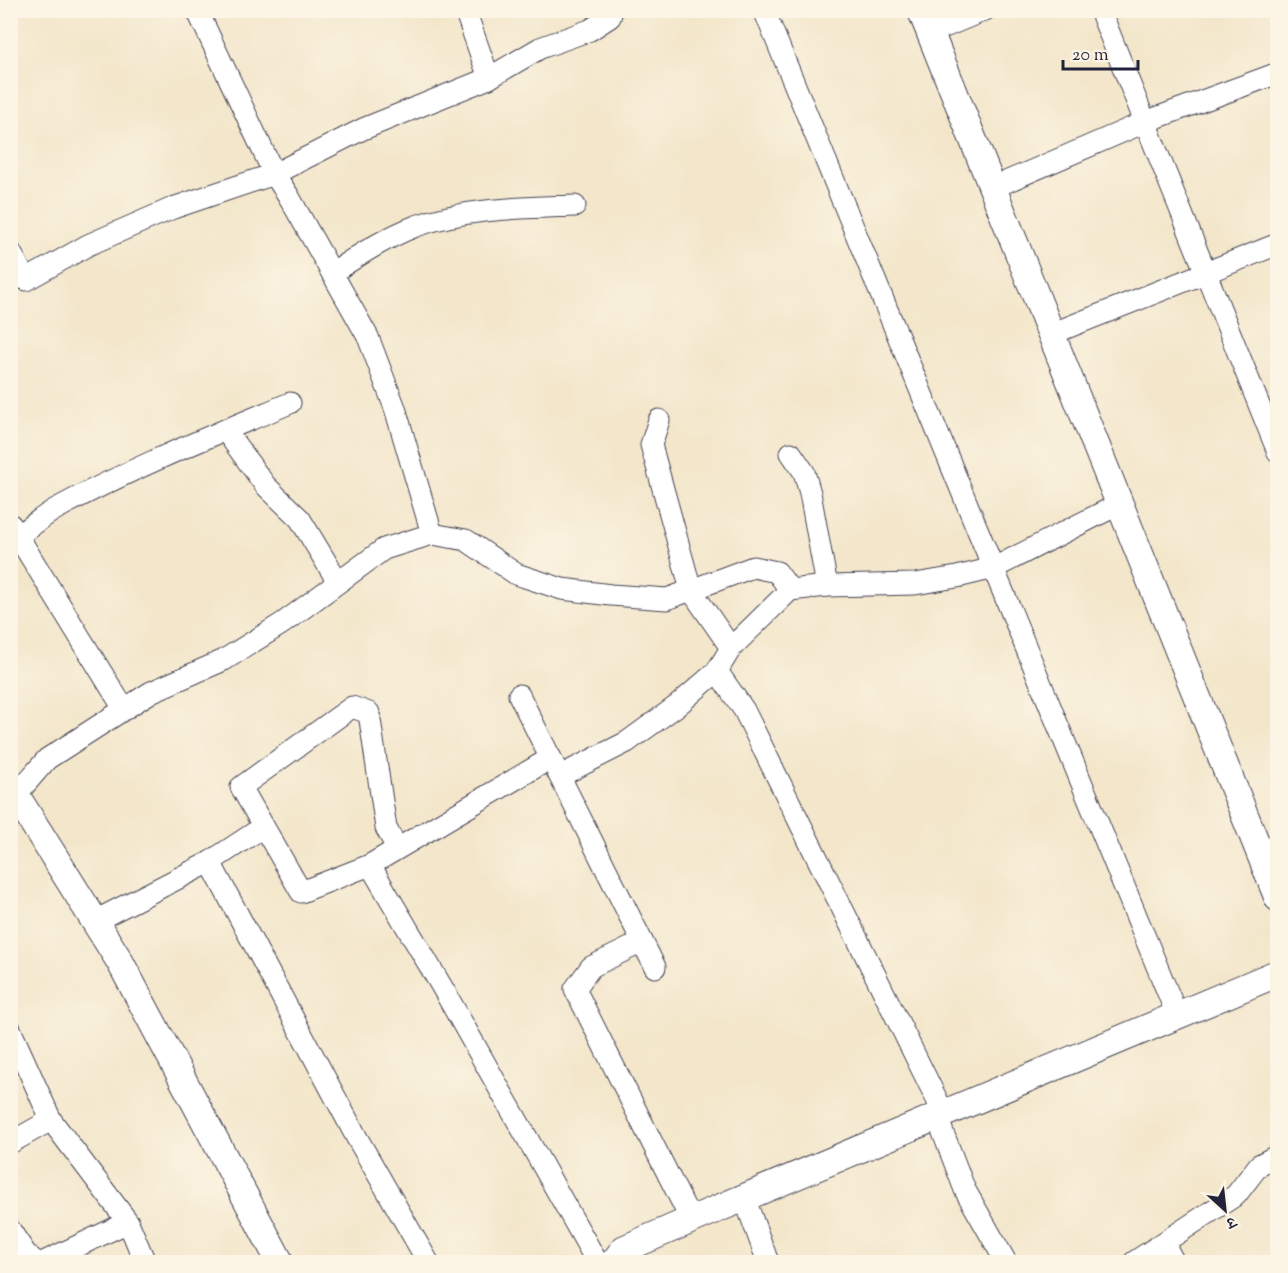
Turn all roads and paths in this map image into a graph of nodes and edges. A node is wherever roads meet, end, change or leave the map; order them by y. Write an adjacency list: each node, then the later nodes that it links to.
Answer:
1 (197, 10): 11 (street)
2 (465, 10): 9 (street)
3 (612, 10): 9 (street)
4 (764, 10): 28 (street)
5 (985, 10): 7 (street)
6 (1100, 10): 10 (street)
7 (926, 22): 12 (street)
8 (1278, 72): 10 (street)
9 (489, 78): 11 (street)
10 (1145, 122): 12 (street); 17 (street)
11 (274, 174): 15 (street); 16 (street)
12 (992, 188): 18 (street)
13 (575, 206): 16 (street)
14 (1278, 244): 17 (street)
15 (10, 251)
16 (332, 273): 27 (street)
17 (1206, 273): 18 (street); 20 (street)
18 (1051, 334): 25 (street)
19 (290, 403): 22 (street)
20 (1270, 414): 23 (street)
21 (659, 420): 31 (street)
22 (225, 430): 26 (street); 29 (street)
23 (1278, 452)
24 (791, 453): 30 (street)
25 (1119, 504): 28 (street); 43 (street)
26 (13, 534): 36 (street)
27 (432, 534): 29 (street); 31 (street)
28 (994, 568): 30 (street); 48 (street)
29 (338, 582): 36 (street)
30 (827, 586): 32 (street)
31 (691, 590): 32 (street); 33 (street)
32 (790, 590): 33 (street)
33 (731, 648): 34 (street)
34 (717, 670): 37 (street); 50 (street)
35 (519, 695): 37 (street)
36 (124, 709): 38 (street)
37 (555, 767): 40 (street); 45 (street)
38 (15, 799): 44 (street)
39 (263, 827): 40 (street); 41 (street); 42 (street)
40 (397, 848): 42 (street)
41 (210, 862): 44 (street); 63 (street)
42 (370, 865): 64 (street)
43 (1278, 898)
44 (95, 921): 62 (street)
45 (642, 942): 46 (street); 55 (street)
46 (655, 967)
47 (1278, 973): 48 (street)
48 (1178, 1015): 50 (street)
49 (10, 1029): 51 (street)
50 (940, 1116): 54 (street); 67 (street)
51 (51, 1120): 52 (street); 56 (street)
52 (10, 1143)
53 (1278, 1155): 58 (street)
54 (744, 1197): 55 (street); 66 (street)
55 (691, 1220): 65 (street)
56 (128, 1222): 60 (street); 61 (street)
57 (10, 1230): 59 (street)
58 (1169, 1253): 68 (street)
59 (36, 1263)
60 (44, 1263)
61 (145, 1263)
62 (280, 1263)
63 (429, 1263)
64 (597, 1263)
65 (614, 1263)
66 (768, 1263)
67 (1006, 1263)
68 (1134, 1263)

